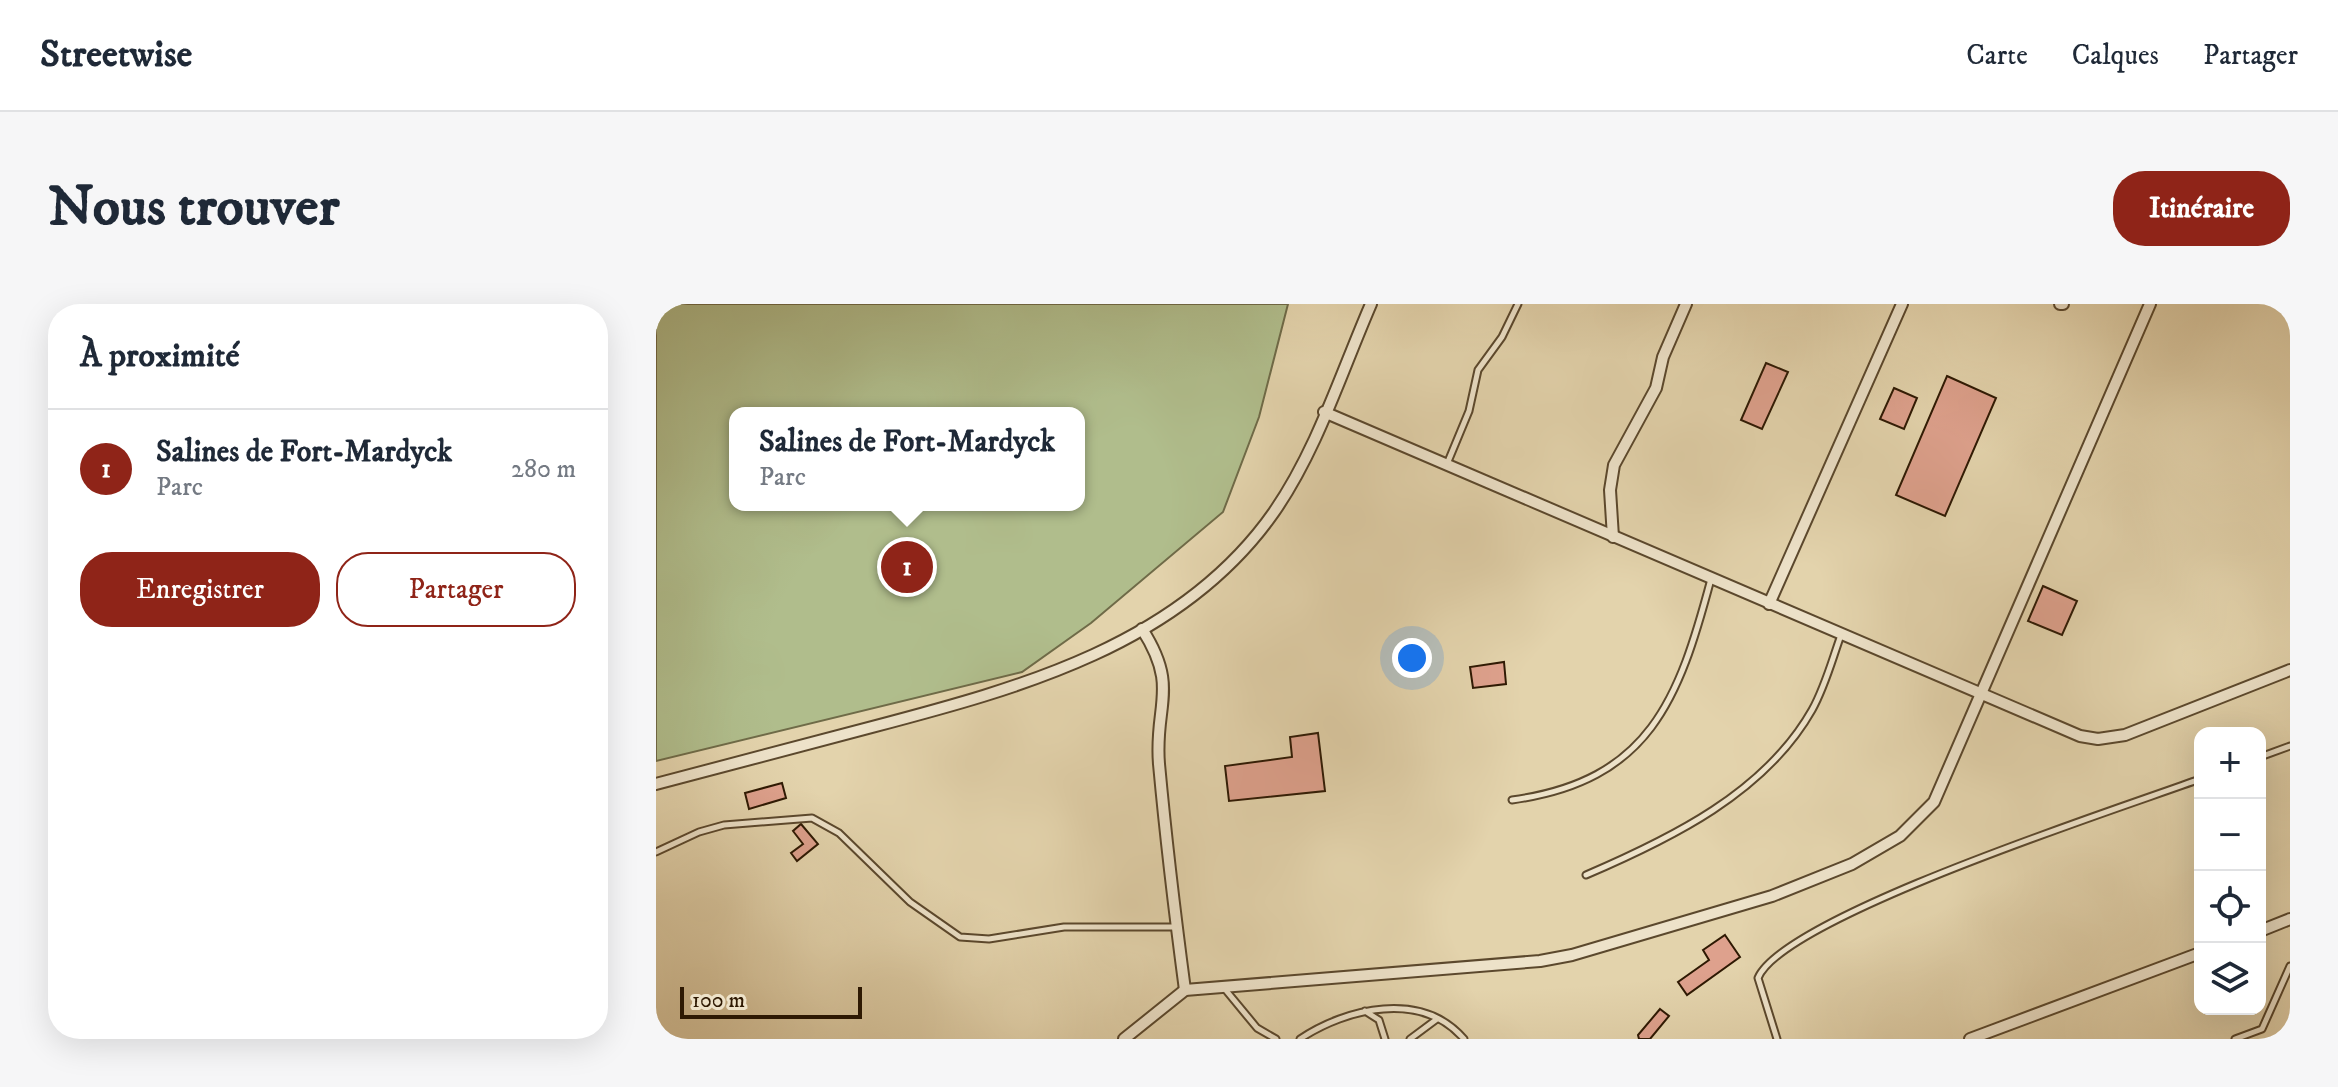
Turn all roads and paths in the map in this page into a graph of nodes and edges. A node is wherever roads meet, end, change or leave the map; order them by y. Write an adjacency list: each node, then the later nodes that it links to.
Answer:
1 (1371, 304): 6 (street)
2 (1518, 304): 7 (lane)
3 (1686, 304): 8 (street)
4 (1902, 304): 10 (street)
5 (2150, 304): 14 (street)
6 (1324, 412): 7 (street); 11 (street)
7 (1447, 465): 8 (street)
8 (1613, 537): 9 (street)
9 (1711, 579): 10 (street); 19 (lane)
10 (1769, 604): 12 (street)
11 (1142, 629): 18 (street); 23 (street)
12 (1841, 635): 14 (street); 21 (lane)
13 (2290, 670): 14 (street)
14 (1982, 696): 27 (street)
15 (2290, 746): 16 (lane)
16 (2266, 755)
17 (2194, 781): 37 (lane)
18 (656, 784)
19 (1512, 800)
20 (656, 852): 23 (lane)
21 (1586, 875)
22 (2290, 919): 24 (street)
23 (1177, 927): 28 (street)
24 (2266, 929)
25 (2194, 955): 38 (street)
26 (2290, 966): 39 (lane)
27 (1223, 987): 28 (street); 32 (lane)
28 (1185, 990): 31 (street)
29 (1364, 1010): 30 (lane); 33 (lane); 34 (lane)
30 (1437, 1019): 35 (lane); 36 (lane)
31 (1124, 1039)
32 (1276, 1039)
33 (1300, 1039)
34 (1385, 1039)
35 (1410, 1039)
36 (1464, 1039)
37 (1777, 1039)
38 (1970, 1039)
39 (2235, 1039)

